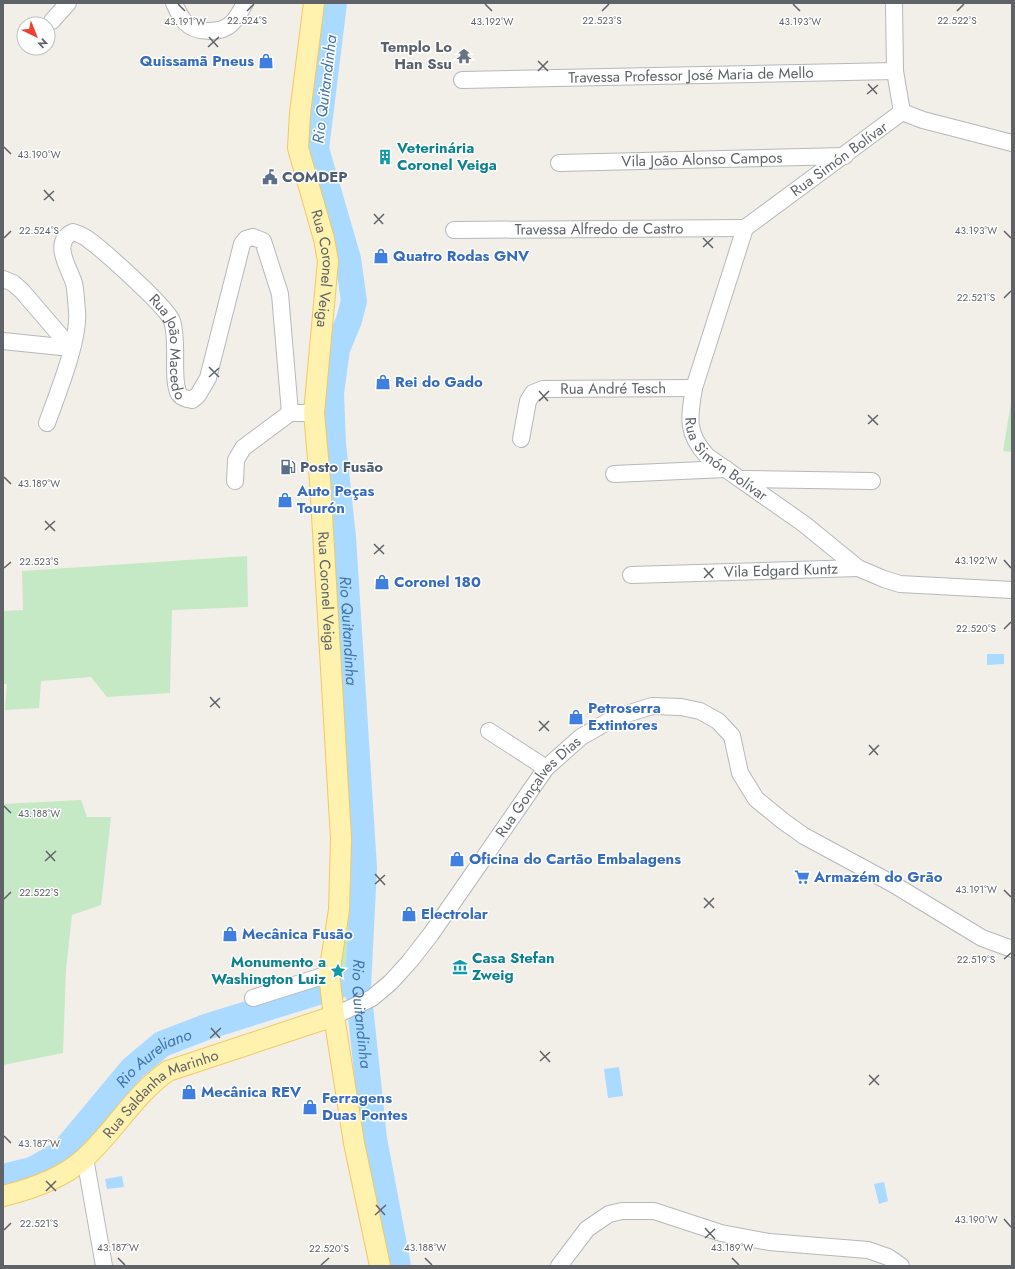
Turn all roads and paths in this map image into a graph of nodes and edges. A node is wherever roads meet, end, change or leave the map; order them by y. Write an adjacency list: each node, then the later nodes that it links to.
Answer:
1 (68, 3): 6 (street)
2 (174, 3): 3 (street)
3 (245, 3)
4 (314, 3): 19 (main road, Rua Coronel Veiga)
5 (894, 3): 7 (street)
6 (56, 16)
7 (895, 71): 8 (street, Travessa Professor José Maria de Mello); 9 (street)
8 (462, 80)
9 (902, 112): 10 (street); 11 (street, Rua Simón Bolívar)
10 (1012, 143)
11 (844, 156): 12 (street, Vila João Alonso Campos); 13 (street, Rua Simón Bolívar)
12 (559, 163)
13 (744, 228): 14 (street, Travessa Alfredo de Castro); 18 (street, Rua Simón Bolívar)
14 (454, 230)
15 (3, 279): 17 (street)
16 (3, 341): 17 (street)
17 (71, 348): 20 (street, Rua João Macedo); 21 (street, Rua João Macedo)
18 (694, 388): 22 (street, Rua André Tesch); 23 (street, Rua Simón Bolívar)
19 (314, 413): 20 (street); 34 (main road, Rua Coronel Veiga)
20 (290, 414): 26 (street)
21 (47, 423)
22 (521, 439)
23 (726, 469): 24 (street); 25 (street, Rua Simón Bolívar)
24 (614, 474)
25 (742, 479): 27 (street); 28 (street, Rua Simón Bolívar)
26 (236, 481)
27 (872, 481)
28 (858, 568): 29 (street, Vila Edgard Kuntz); 30 (street, Rua Simón Bolívar)
29 (631, 575)
30 (1012, 590)
31 (489, 731): 32 (street)
32 (546, 768): 33 (street, Rua Gonçalves Dias); 36 (street, Rua Gonçalves Dias)
33 (1012, 949)
34 (330, 974): 35 (street); 36 (main road, Rua Coronel Veiga)
35 (253, 998)
36 (334, 1016): 37 (main road, Rua Saldanha Marinho); 40 (main road, Rua Coronel Veiga)
37 (85, 1158): 38 (main road, Rua Saldanha Marinho); 39 (street)
38 (3, 1196)
39 (104, 1266)
40 (380, 1266)
41 (558, 1266): 42 (street)
42 (901, 1266)

